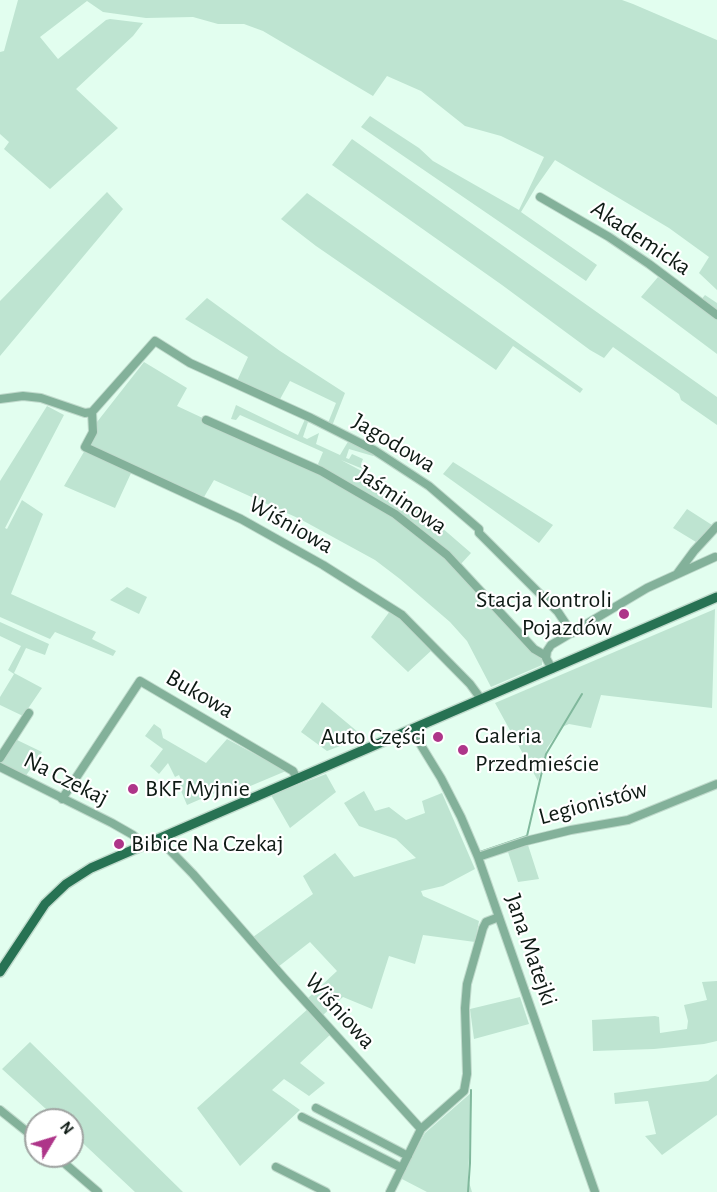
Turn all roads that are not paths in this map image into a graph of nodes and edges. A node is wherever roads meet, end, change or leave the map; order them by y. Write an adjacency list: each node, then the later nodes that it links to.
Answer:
1 (540, 197): 2 (street, Akademicka)
2 (717, 315)
3 (0, 399): 4 (street)
4 (92, 412): 10 (street, Jagodowa); 13 (street, Wiśniowa)
5 (206, 420): 11 (street, Jaśminowa)
6 (717, 526): 8 (street)
7 (715, 557): 8 (street)
8 (676, 575): 10 (street)
9 (717, 597): 12 (main road)
10 (572, 633): 11 (street)
11 (546, 656): 12 (street)
12 (552, 669): 13 (main road)
13 (481, 699): 15 (main road)
14 (29, 712): 16 (street)
15 (411, 729): 18 (main road); 23 (street, Jana Matejki)
16 (0, 758)
17 (0, 767): 20 (street, Na Czekaj)
18 (297, 779): 20 (street, Bukowa); 21 (main road)
19 (717, 784): 23 (street, Legionistów)
20 (62, 799): 22 (street, Na Czekaj)
21 (159, 838): 22 (main road); 30 (street, Wiśniowa)
22 (145, 844): 25 (main road)
23 (478, 857): 24 (street, Jana Matejki)
24 (499, 917): 30 (street); 38 (street, Jana Matejki)
25 (0, 972)
26 (316, 1108): 31 (street)
27 (0, 1110): 29 (street)
28 (302, 1117): 34 (street)
29 (24, 1129)
30 (421, 1129): 31 (street)
31 (408, 1156): 34 (street)
32 (276, 1167): 36 (street)
33 (70, 1168): 35 (street)
34 (402, 1168): 37 (street)
35 (98, 1192)
36 (326, 1192)
37 (390, 1192)
38 (596, 1192)

